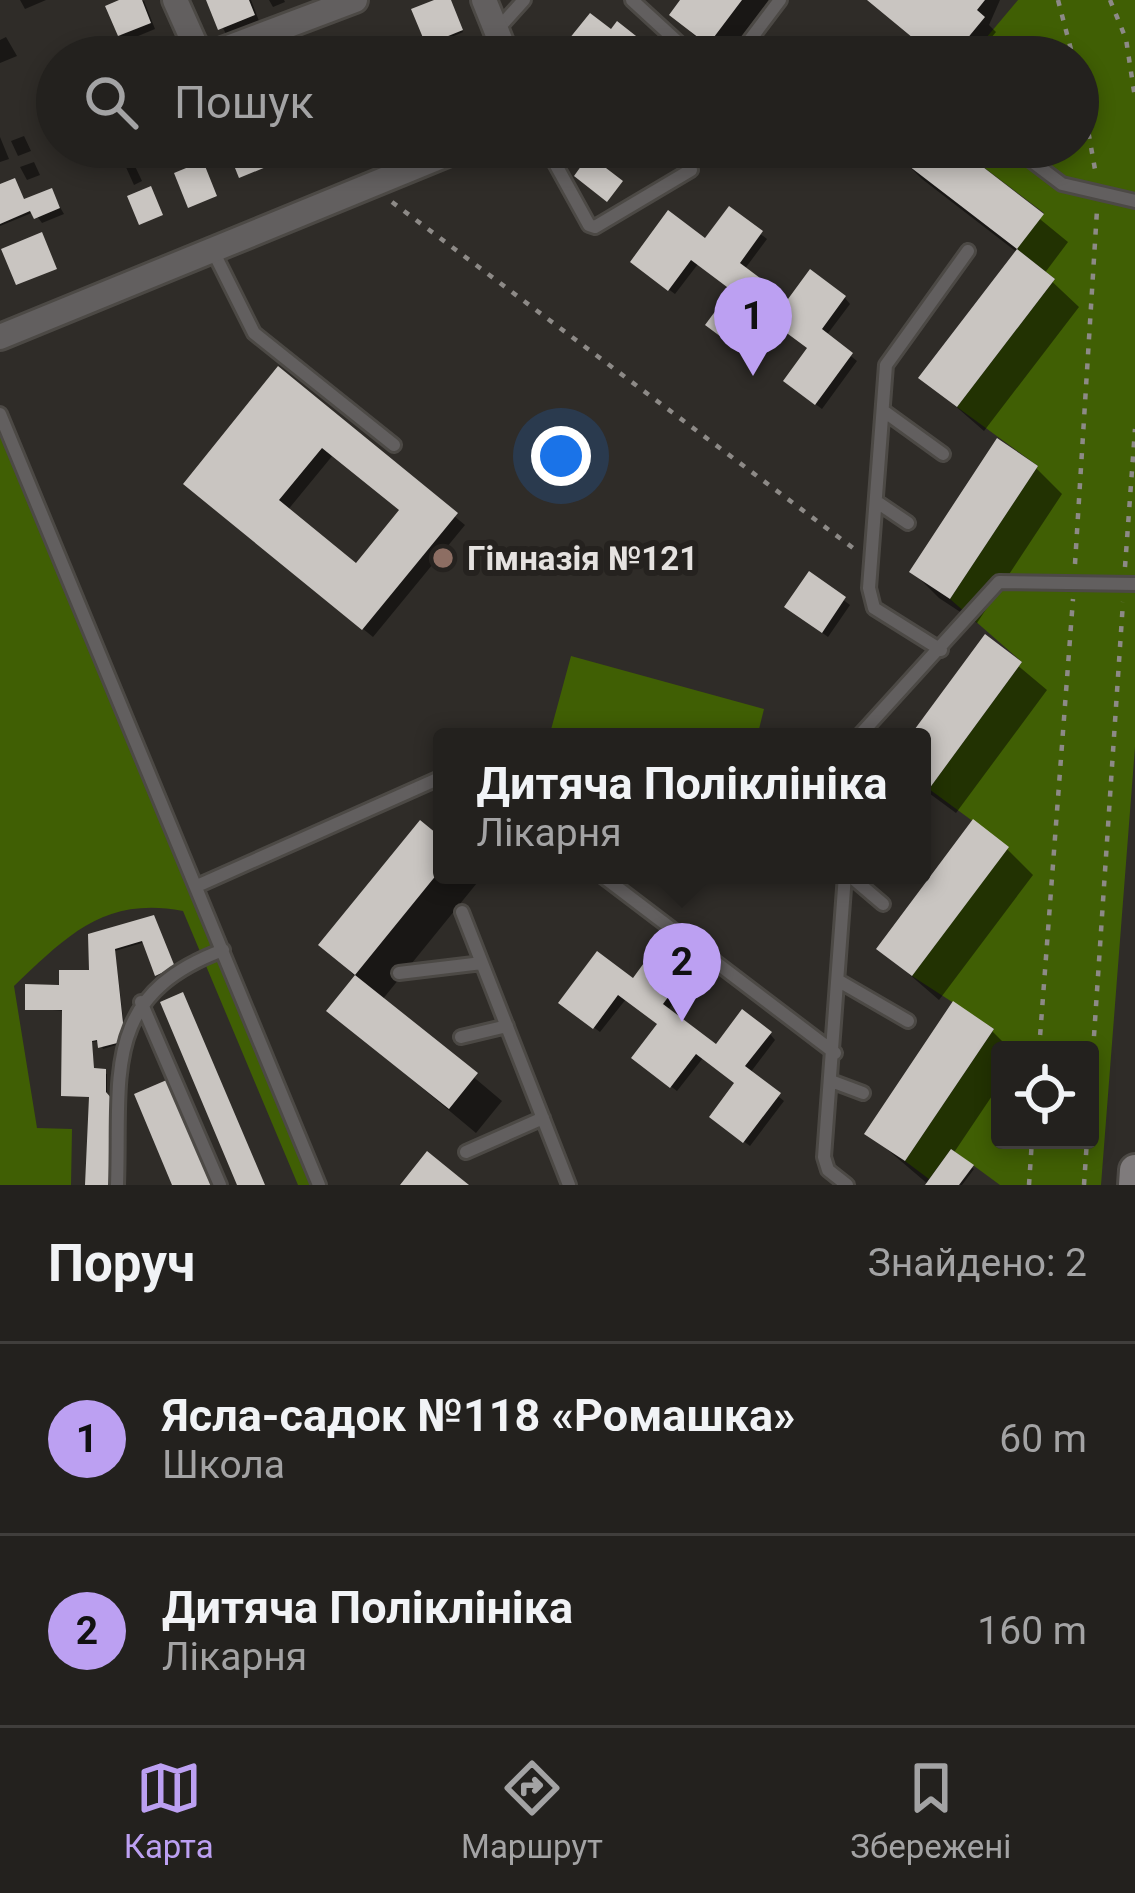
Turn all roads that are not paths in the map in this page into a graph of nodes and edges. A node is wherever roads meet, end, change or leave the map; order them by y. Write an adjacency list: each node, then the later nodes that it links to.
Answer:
1 (175, 0): 8 (street)
2 (355, 0): 9 (street)
3 (484, 0): 7 (street)
4 (524, 0): 7 (lane)
5 (632, 0): 11 (lane)
6 (780, 0): 12 (lane)
7 (496, 31): 10 (street)
8 (191, 36)
9 (260, 36)
10 (498, 36)
11 (671, 36)
12 (752, 36)
13 (412, 168): 18 (street)
14 (558, 168): 16 (lane)
15 (1041, 168): 17 (lane)
16 (692, 170)
17 (1135, 200)
18 (213, 249): 20 (street); 23 (lane)
19 (968, 251): 21 (lane)
20 (0, 337)
21 (885, 412): 24 (lane); 25 (lane)
22 (0, 414): 34 (lane)
23 (394, 445)
24 (943, 454)
25 (877, 502): 26 (lane); 28 (lane)
26 (908, 523)
27 (1130, 584): 28 (lane)
28 (941, 650): 29 (lane)
29 (867, 728)
30 (433, 781): 34 (lane)
31 (613, 884): 45 (lane)
32 (846, 884): 40 (lane)
33 (858, 884): 35 (lane)
34 (197, 886): 37 (lane)
35 (884, 904)
36 (462, 912): 38 (lane)
37 (223, 950): 41 (lane); 54 (lane)
38 (482, 963): 39 (lane); 43 (lane)
39 (399, 973)
40 (839, 982): 42 (lane); 45 (lane)
41 (141, 1002): 52 (lane); 53 (lane)
42 (908, 1021)
43 (507, 1026): 44 (lane); 48 (lane)
44 (461, 1037)
45 (835, 1053): 46 (lane)
46 (831, 1081): 47 (lane); 51 (lane)
47 (863, 1093)
48 (543, 1118): 49 (lane); 55 (lane)
49 (466, 1153)
50 (1135, 1170): 56 (main road)
51 (838, 1182)
52 (118, 1185)
53 (220, 1185)
54 (319, 1185)
55 (569, 1185)
56 (1134, 1185)

